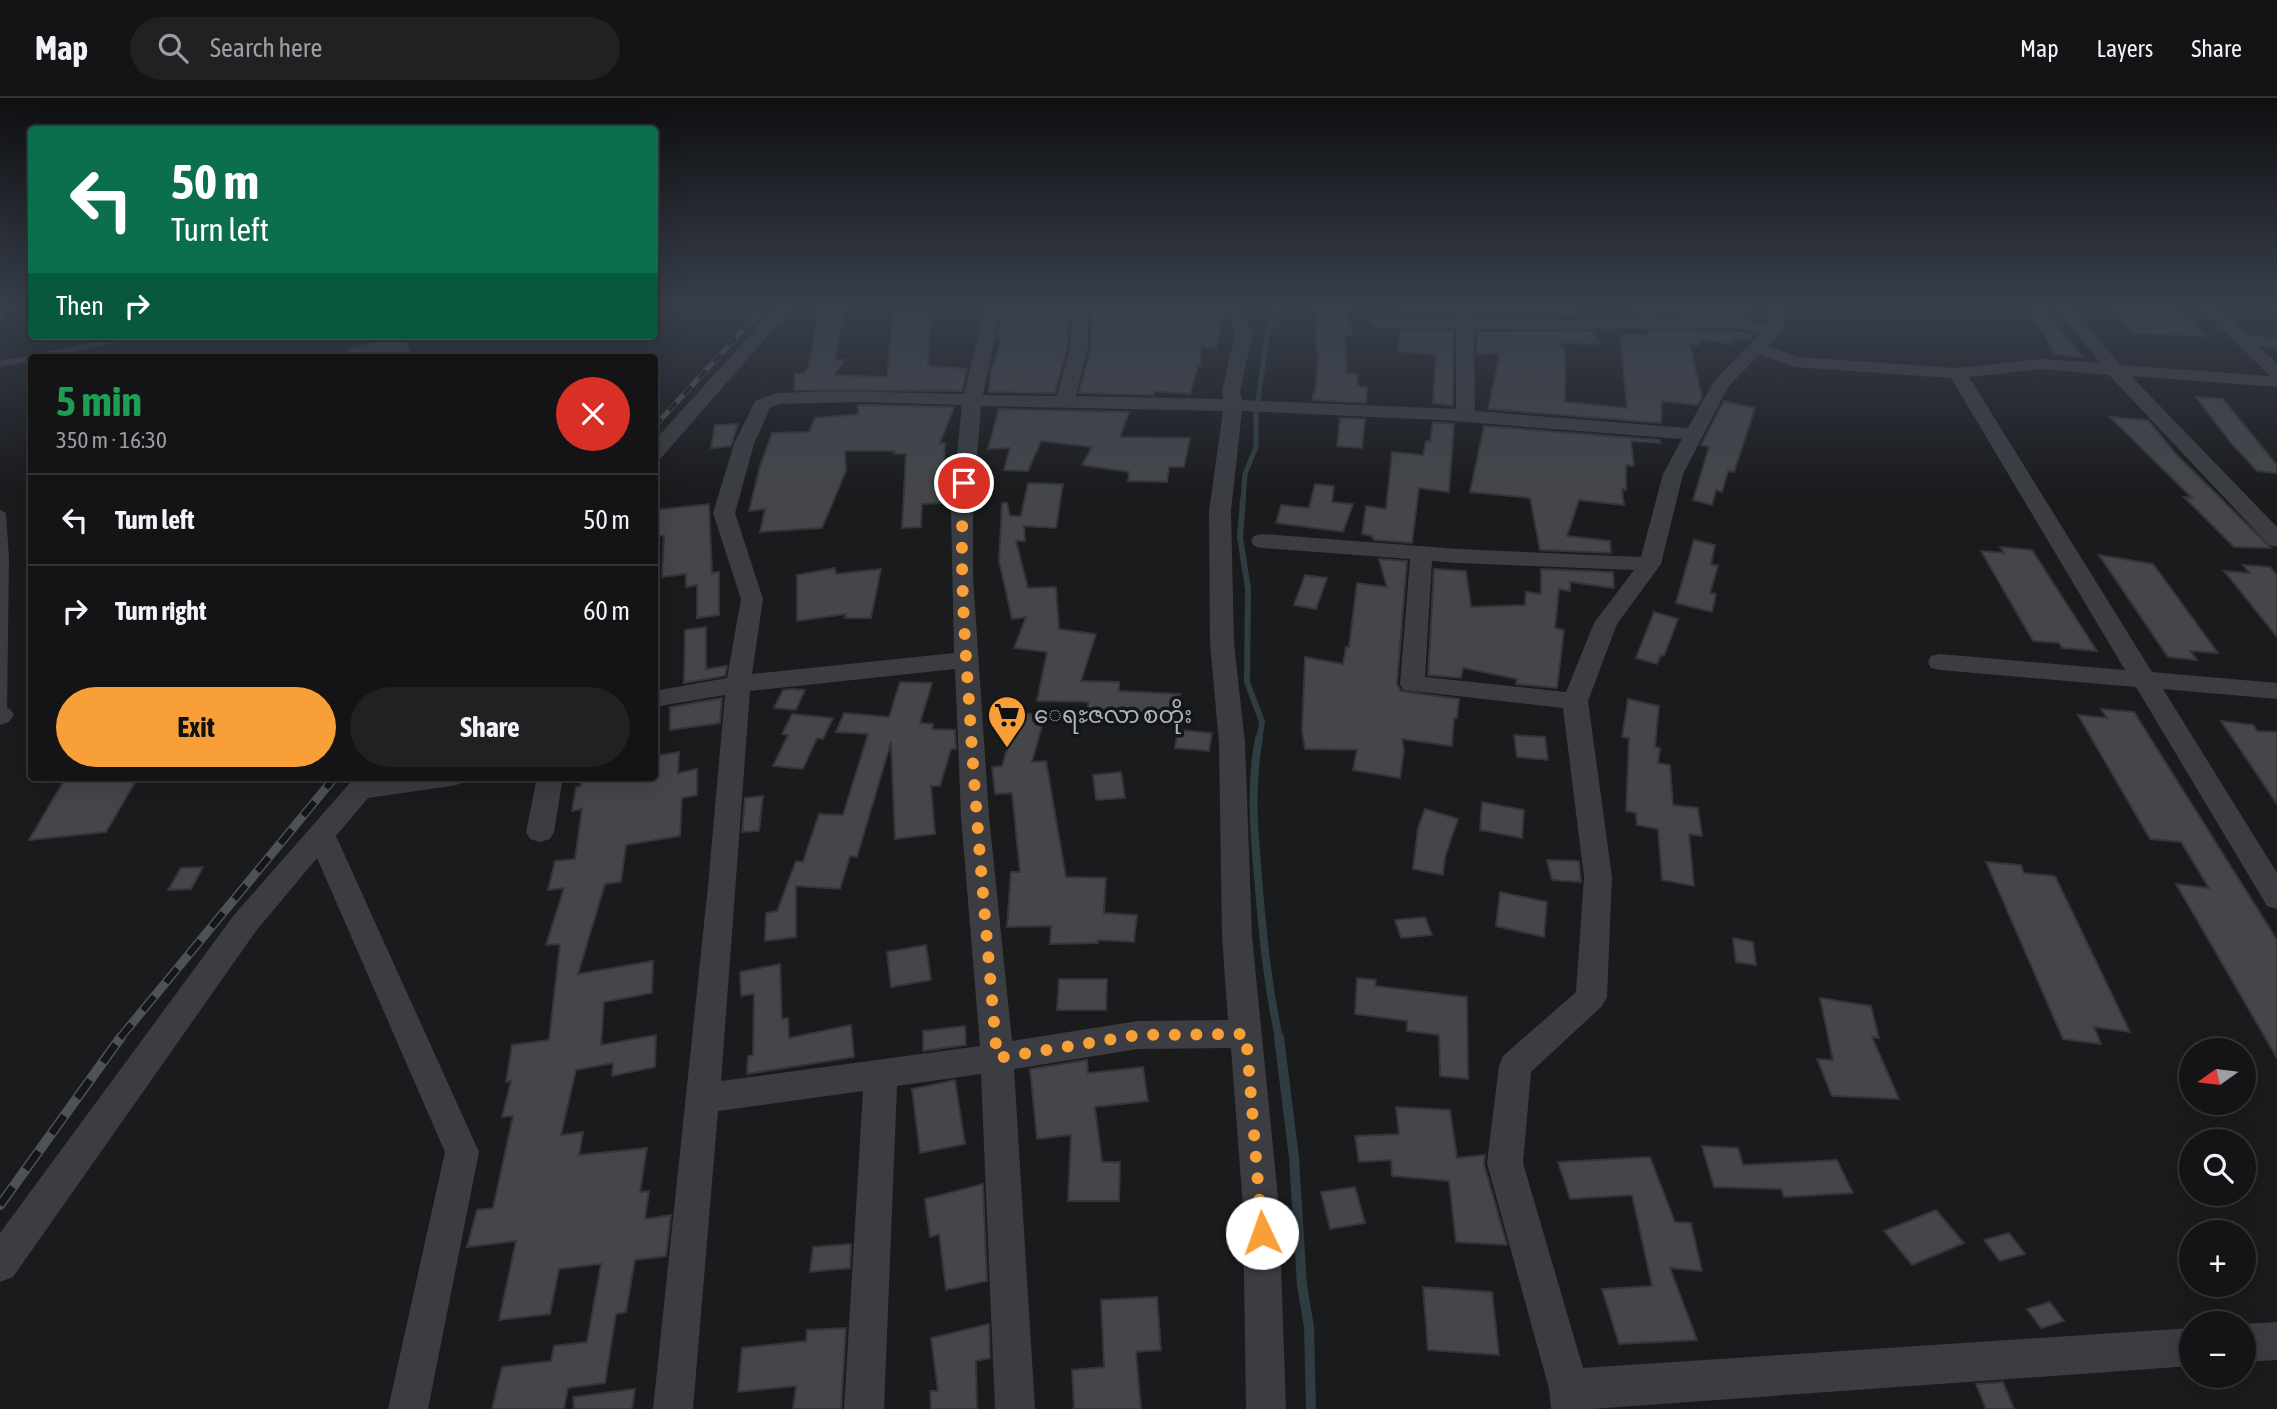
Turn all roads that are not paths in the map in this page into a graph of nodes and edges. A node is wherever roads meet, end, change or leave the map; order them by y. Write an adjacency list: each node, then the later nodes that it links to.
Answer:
1 (730, 369): 18 (street)
2 (979, 369): 13 (street)
3 (1073, 369): 14 (street)
4 (1236, 369): 15 (street)
5 (1464, 369): 16 (street)
6 (1734, 369): 17 (street)
7 (1901, 369): 11 (street)
8 (1993, 369): 11 (street)
9 (2105, 369): 10 (street)
10 (2115, 370): 12 (street); 21 (street)
11 (1957, 373): 27 (street)
12 (2277, 382)
13 (972, 401): 14 (street); 25 (street); 28 (street)
14 (1065, 401): 15 (street)
15 (1233, 405): 16 (street); 40 (street)
16 (1466, 415): 17 (street)
17 (1694, 434): 24 (street)
18 (658, 450)
19 (0, 513): 20 (lane)
20 (1, 535): 32 (lane)
21 (2277, 540)
22 (1262, 541): 23 (street)
23 (1420, 554): 24 (street); 31 (street)
24 (1650, 564): 31 (street)
25 (966, 660): 28 (street); 41 (street)
26 (1940, 662): 27 (street)
27 (2143, 678): 29 (street); 38 (street)
28 (738, 684): 30 (street); 43 (street)
29 (2277, 691)
30 (658, 698)
31 (1576, 701): 48 (street)
32 (0, 716)
33 (394, 781): 35 (street)
34 (549, 781): 36 (street)
35 (365, 783): 37 (street)
36 (540, 832)
37 (321, 834): 44 (street); 49 (street)
38 (2269, 871): 39 (street)
39 (2277, 898)
40 (1246, 1034): 41 (street); 53 (street)
41 (997, 1058): 42 (street); 52 (street)
42 (881, 1073): 43 (street); 51 (street)
43 (703, 1098): 50 (street)
44 (0, 1264)
45 (2277, 1341): 46 (street)
46 (2256, 1342)
47 (2179, 1348): 48 (street)
48 (1570, 1399)
49 (408, 1409)
50 (673, 1409)
51 (864, 1409)
52 (1015, 1409)
53 (1266, 1409)

